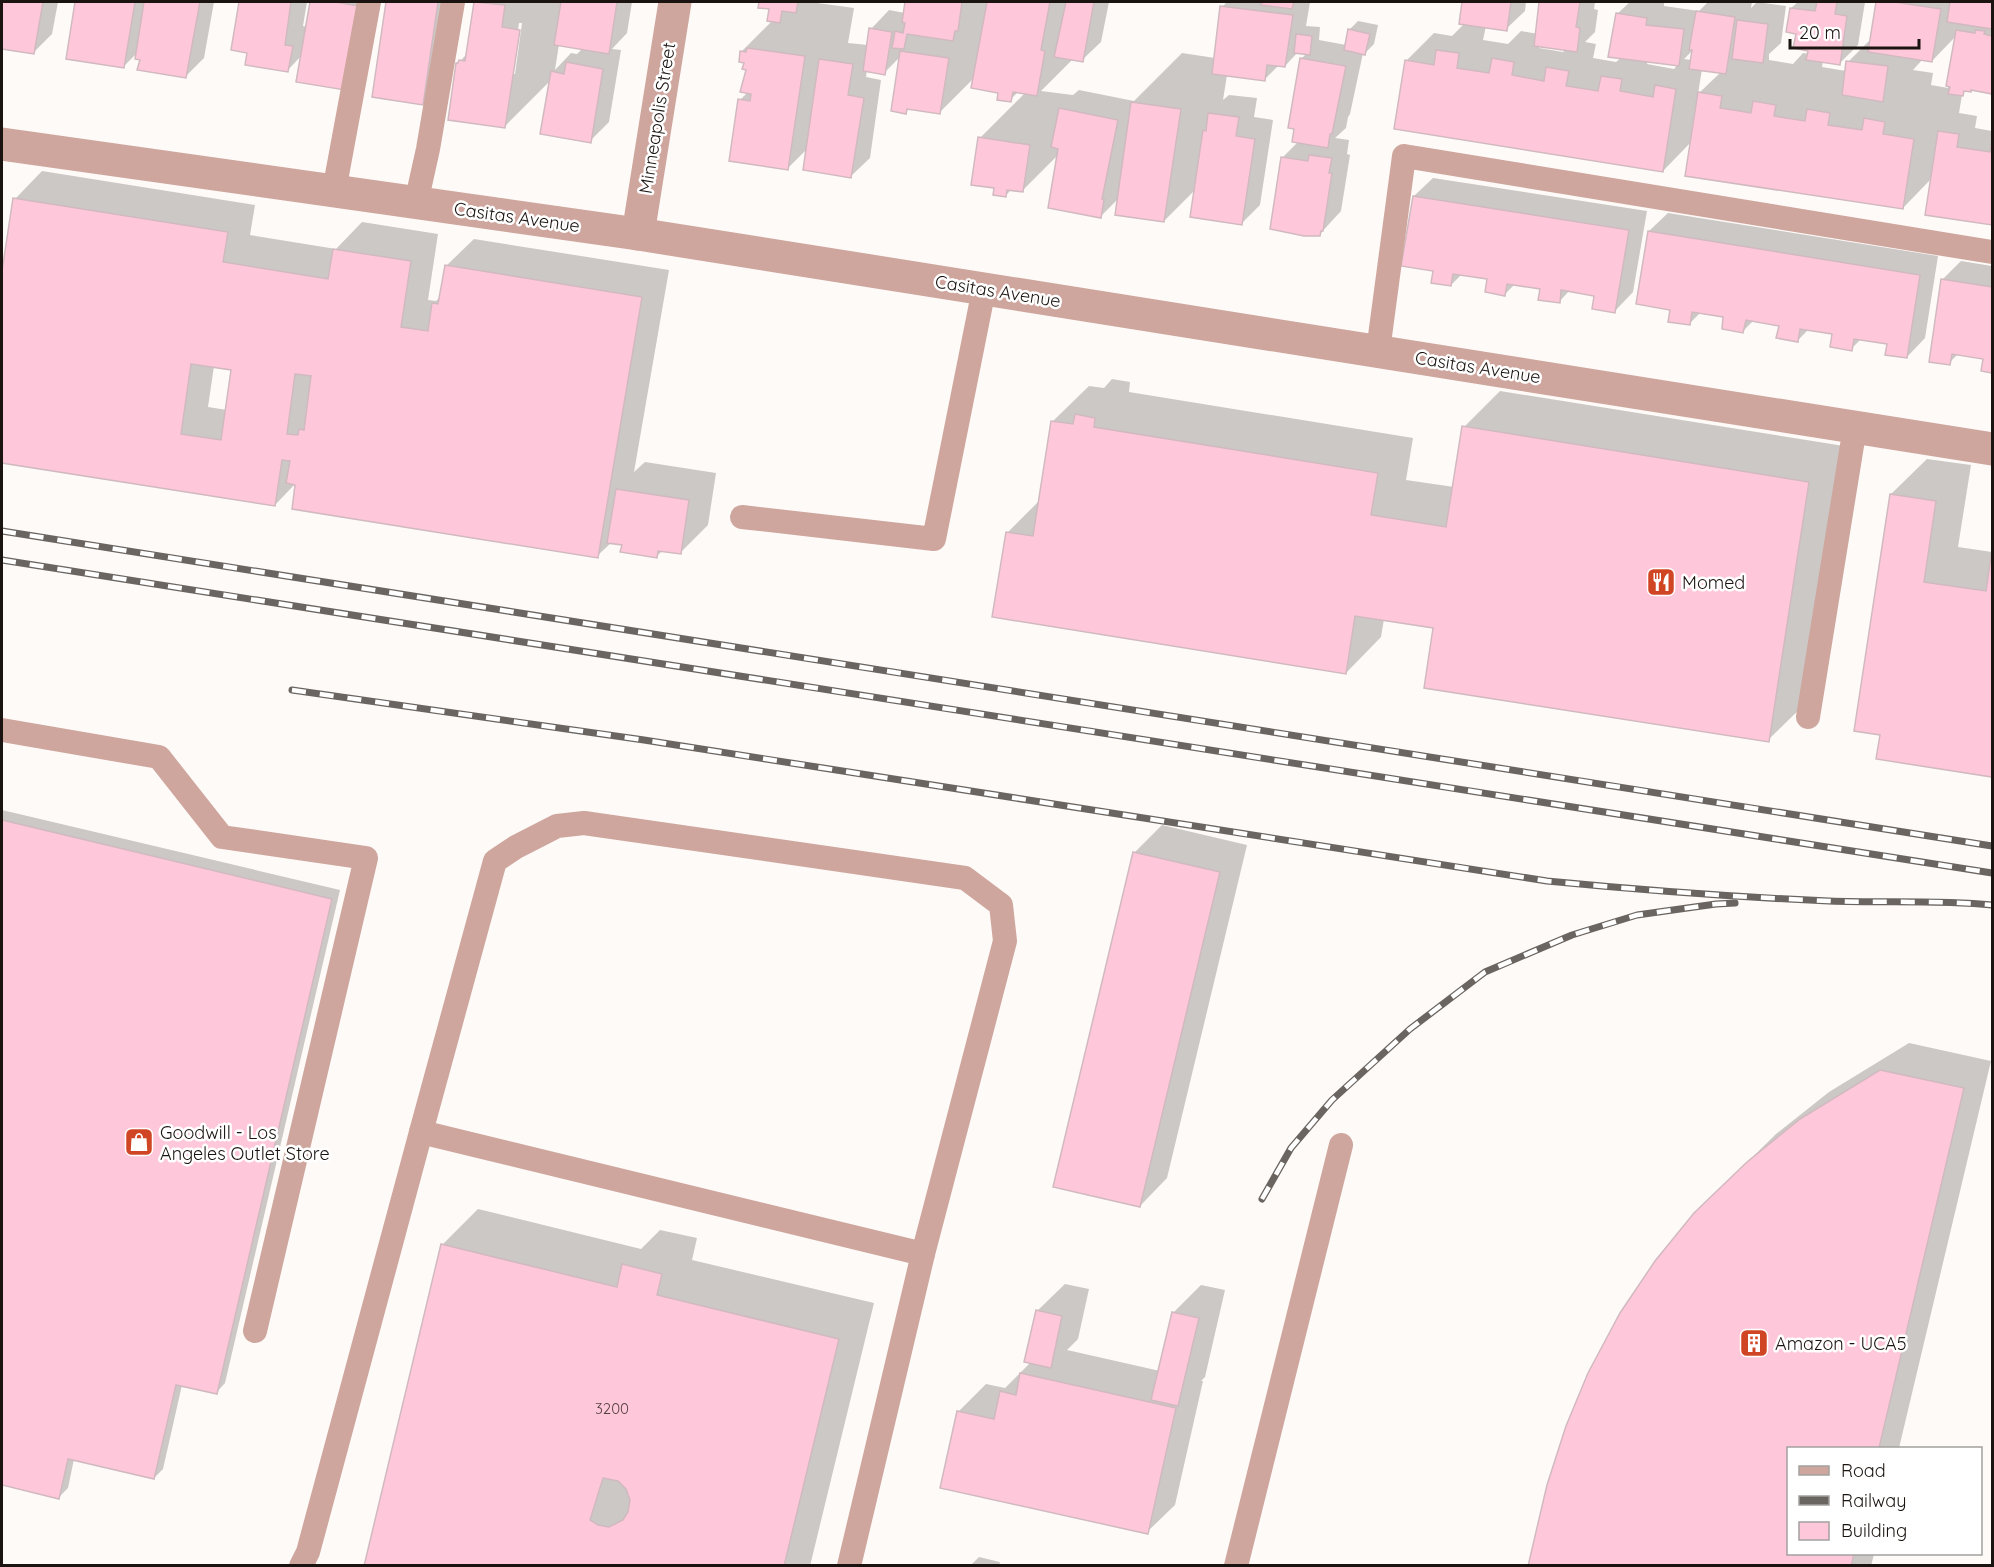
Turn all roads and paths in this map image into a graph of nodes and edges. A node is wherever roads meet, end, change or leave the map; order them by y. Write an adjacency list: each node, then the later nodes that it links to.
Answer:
1 (369, 2): 5 (lane)
2 (453, 2): 6 (lane)
3 (675, 2): 7 (street, Minneapolis Street)
4 (2, 144): 5 (street, Casitas Avenue)
5 (334, 191): 6 (street, Casitas Avenue)
6 (416, 203): 7 (street, Casitas Avenue)
7 (638, 234): 9 (street, Casitas Avenue)
8 (1992, 252): 10 (lane)
9 (984, 289): 10 (street, Casitas Avenue); 13 (lane)
10 (1378, 351): 11 (street, Casitas Avenue)
11 (1855, 427): 12 (street, Casitas Avenue); 14 (lane)
12 (1992, 449)
13 (742, 517)
14 (1808, 717)
15 (2, 730): 19 (lane)
16 (421, 1132): 18 (lane); 18 (lane); 20 (lane)
17 (1341, 1145): 22 (lane)
18 (923, 1254): 21 (lane)
19 (255, 1332)
20 (301, 1566)
21 (849, 1566)
22 (1236, 1566)

